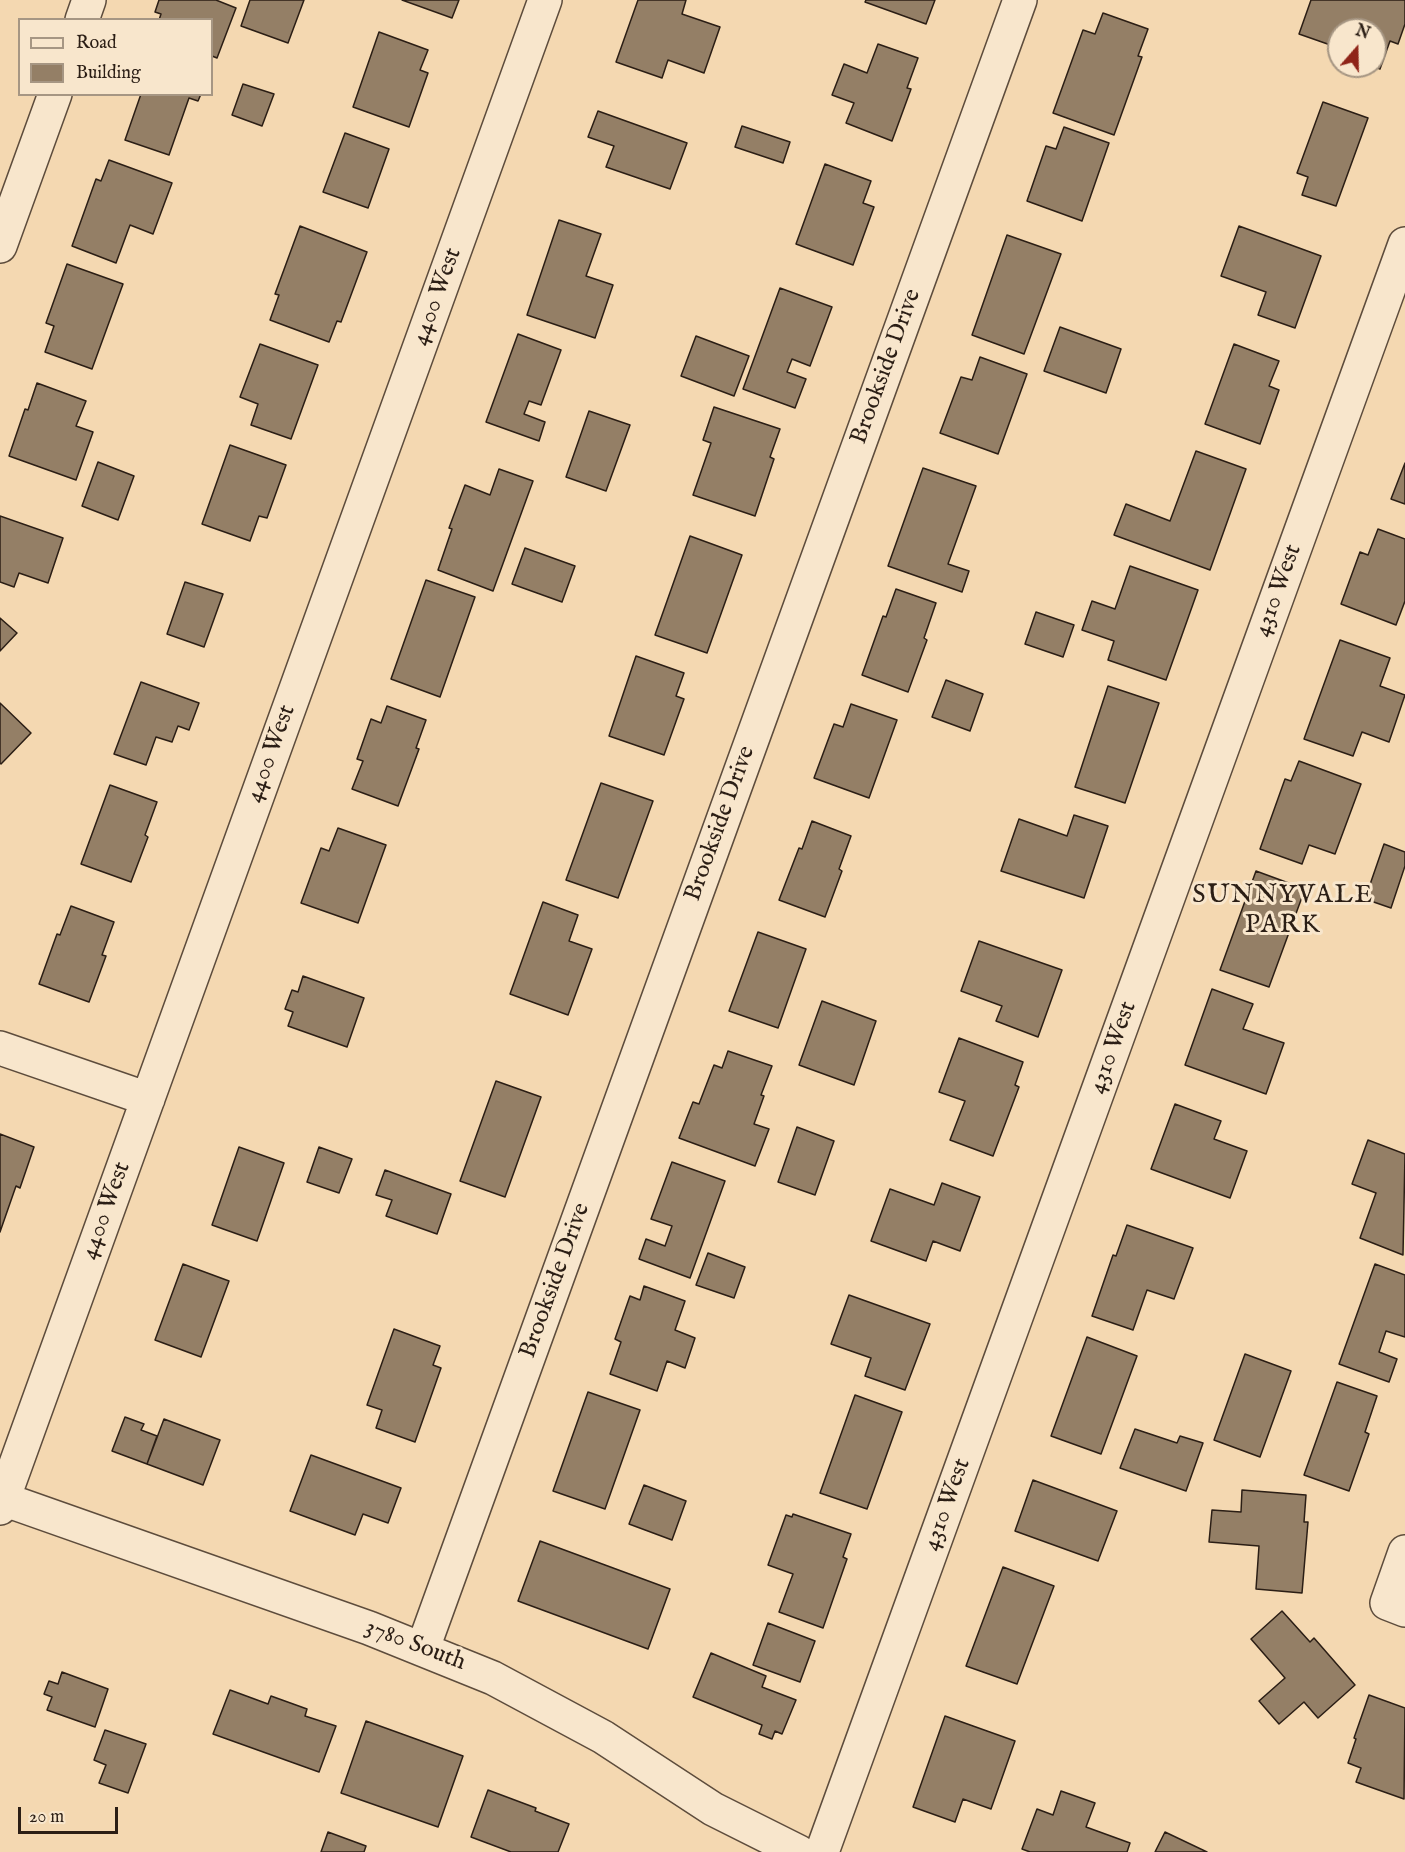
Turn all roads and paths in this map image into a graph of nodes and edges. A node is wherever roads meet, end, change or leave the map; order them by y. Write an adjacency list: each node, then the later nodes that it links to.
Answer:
1 (89, 0): 4 (street)
2 (545, 0): 9 (street, 4400 West)
3 (1020, 0): 13 (street, Brookside Drive)
4 (83, 18)
5 (54, 96): 7 (street)
6 (1405, 244): 15 (street, 4310 West)
7 (0, 246)
8 (0, 1048): 9 (street)
9 (148, 1099): 10 (street, 4400 West)
10 (2, 1504): 13 (street, 3780 South)
11 (1405, 1552): 12 (street)
12 (1396, 1606)
13 (423, 1648): 14 (street, 3780 South)
14 (799, 1852)
15 (822, 1852)

